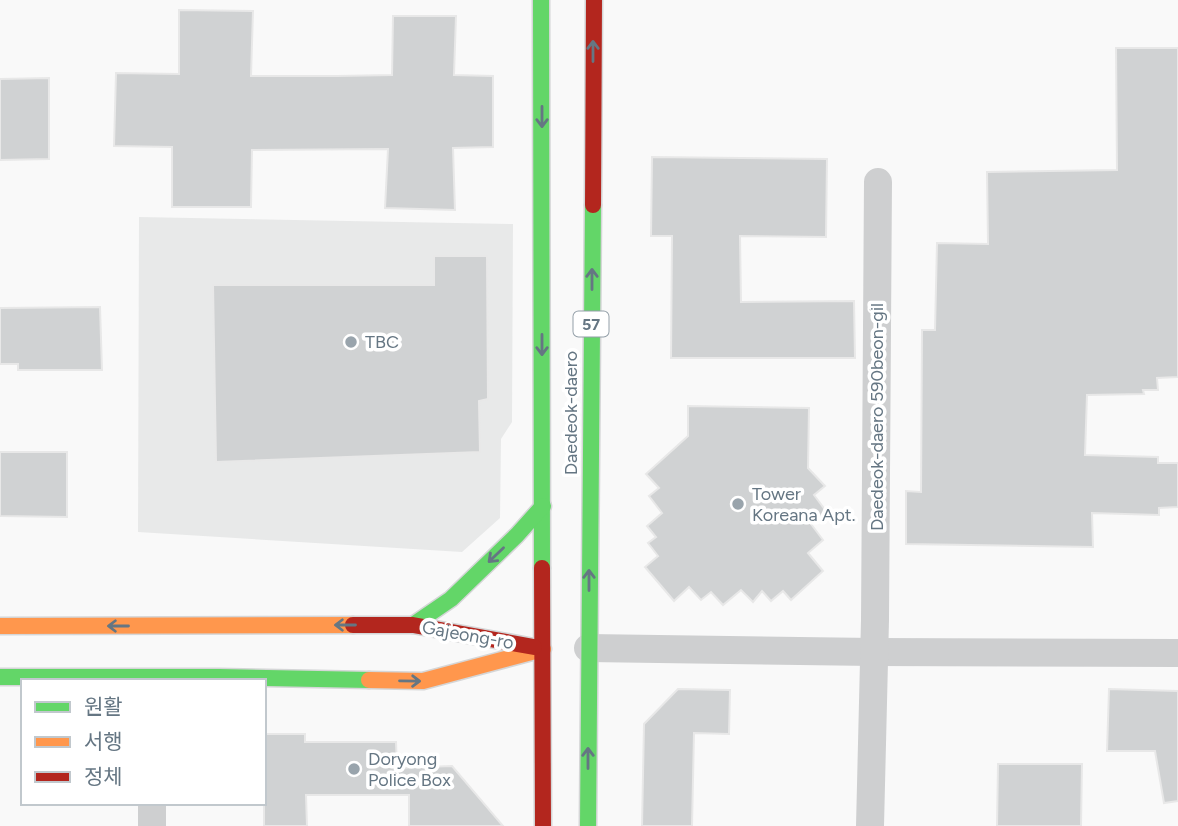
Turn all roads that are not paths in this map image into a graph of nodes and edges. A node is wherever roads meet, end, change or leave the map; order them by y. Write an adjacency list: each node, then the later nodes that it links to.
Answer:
1 (541, 0): 4 (main road, Daedeok-daero, one-way to 4)
2 (594, 0): 7 (main road, Daedeok-daero / 57, one-way to 2)
3 (878, 182): 9 (street, Daedeok-daero 590beon-gil)
4 (543, 506): 5 (main road, one-way to 5); 8 (main road, Daedeok-daero)
5 (413, 625): 6 (main road, Gajeong-ro, one-way to 6); 8 (main road, Gajeong-ro)
6 (0, 626)
7 (589, 648): 9 (street); 17 (main road, Daedeok-daero / 57, one-way to 7)
8 (543, 649): 13 (main road, Gajeong-ro, one-way to 8); 16 (main road, Daedeok-daero)
9 (874, 652): 10 (street); 18 (street, Daedeok-daero 590beon-gil)
10 (1178, 653)
11 (0, 677): 12 (main road, Gajeong-ro)
12 (154, 679)
13 (266, 680)
14 (152, 805): 15 (street)
15 (152, 826)
16 (542, 826)
17 (588, 826)
18 (870, 826)

